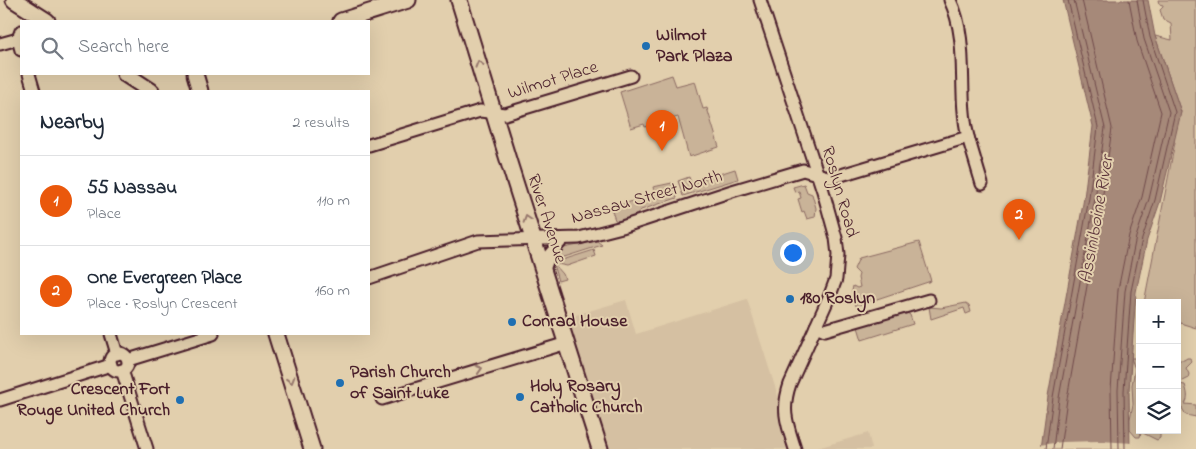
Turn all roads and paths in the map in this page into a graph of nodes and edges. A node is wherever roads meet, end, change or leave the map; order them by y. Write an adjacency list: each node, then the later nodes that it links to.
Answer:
1 (14, 0): 6 (street)
2 (408, 0): 8 (street)
3 (459, 0): 18 (street, River Avenue, one-way to 3)
4 (760, 0): 21 (street, Roslyn Road)
5 (950, 0): 19 (street)
6 (28, 16): 7 (street)
7 (43, 20)
8 (345, 20)
9 (20, 40): 10 (street)
10 (0, 44)
11 (29, 75): 15 (street)
12 (126, 75): 16 (street)
13 (195, 75): 17 (street)
14 (631, 76): 18 (street, Wilmot Place)
15 (34, 90)
16 (149, 90)
17 (200, 90)
18 (493, 113): 20 (street, Wilmot Place); 23 (street, River Avenue, one-way to 18)
19 (968, 137): 21 (street, Nassau Street North); 22 (street)
20 (370, 145)
21 (817, 174): 24 (street, Nassau Street North); 28 (street, Roslyn Road)
22 (982, 184)
23 (533, 239): 24 (street, Nassau Street North); 25 (street, River Avenue); 26 (street, Nassau Street North)
24 (563, 240): 25 (street)
25 (543, 272): 32 (street, River Avenue)
26 (370, 278)
27 (929, 300): 28 (street)
28 (816, 326): 41 (street, Roslyn Road)
29 (111, 335): 33 (street)
30 (210, 335): 35 (street)
31 (276, 335): 39 (street, one-way to 39)
32 (567, 342): 36 (street, one-way to 32); 40 (street, River Avenue)
33 (117, 354): 34 (street); 35 (street)
34 (111, 365): 35 (street); 37 (street)
35 (125, 365): 38 (street)
36 (382, 399)
37 (0, 400)
38 (147, 449)
39 (312, 449)
40 (600, 449)
41 (795, 449)

